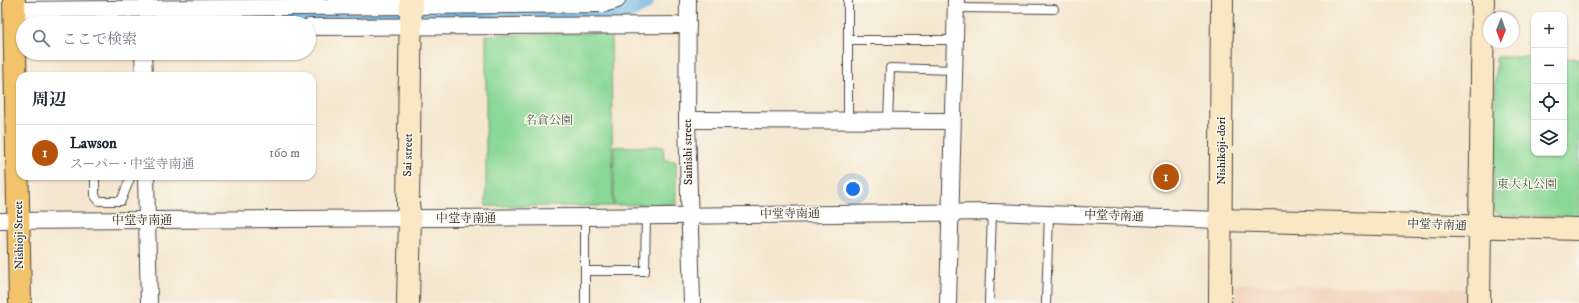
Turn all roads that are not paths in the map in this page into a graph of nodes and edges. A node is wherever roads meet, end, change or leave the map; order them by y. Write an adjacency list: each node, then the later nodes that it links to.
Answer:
1 (617, 0): 12 (street)
2 (688, 0): 15 (street, Sainishi street)
3 (848, 0): 17 (lane)
4 (1222, 0): 37 (street, Nishikōji-dōri)
5 (1483, 0): 39 (street)
6 (265, 3): 7 (street); 12 (street)
7 (222, 4): 11 (street)
8 (956, 4): 9 (lane); 18 (street)
9 (1031, 4): 10 (lane)
10 (1054, 9)
11 (142, 11): 13 (street)
12 (411, 12): 15 (street); 16 (street); 35 (street, Sai street)
13 (78, 16)
14 (13, 21): 38 (main road, Nishioji Street)
15 (688, 25): 22 (street, Sainishi street)
16 (316, 26)
17 (848, 40): 18 (lane); 23 (lane)
18 (954, 40): 20 (street)
19 (143, 60): 21 (street)
20 (954, 70): 24 (lane); 25 (street)
21 (144, 72)
22 (687, 120): 23 (street); 33 (street, Sainishi street)
23 (848, 121): 24 (street)
24 (888, 121): 25 (street)
25 (952, 121): 29 (street)
26 (94, 180): 27 (lane)
27 (129, 180)
28 (146, 180): 36 (street)
29 (950, 212): 30 (street, 中堂寺南通); 33 (street, 中堂寺南通); 47 (street)
30 (992, 212): 31 (street, 中堂寺南通); 48 (lane)
31 (1049, 214): 37 (street, 中堂寺南通); 49 (lane)
32 (646, 216): 33 (street, 中堂寺南通); 34 (street, 中堂寺南通); 41 (lane)
33 (690, 216): 46 (street, Sainishi street)
34 (585, 217): 35 (street, 中堂寺南通); 41 (lane)
35 (410, 218): 36 (street, 中堂寺南通); 44 (street, Sai street)
36 (147, 220): 38 (street, 中堂寺南通); 43 (street)
37 (1220, 220): 39 (street, 中堂寺南通); 50 (street, Nishikōji-dōri)
38 (9, 221): 42 (main road, Nishioji Street)
39 (1481, 226): 40 (street, 中堂寺南通); 51 (street)
40 (1579, 230)
41 (585, 271): 45 (lane)
42 (20, 303)
43 (149, 303)
44 (408, 303)
45 (584, 303)
46 (692, 303)
47 (948, 303)
48 (989, 303)
49 (1046, 303)
50 (1220, 303)
51 (1480, 303)

